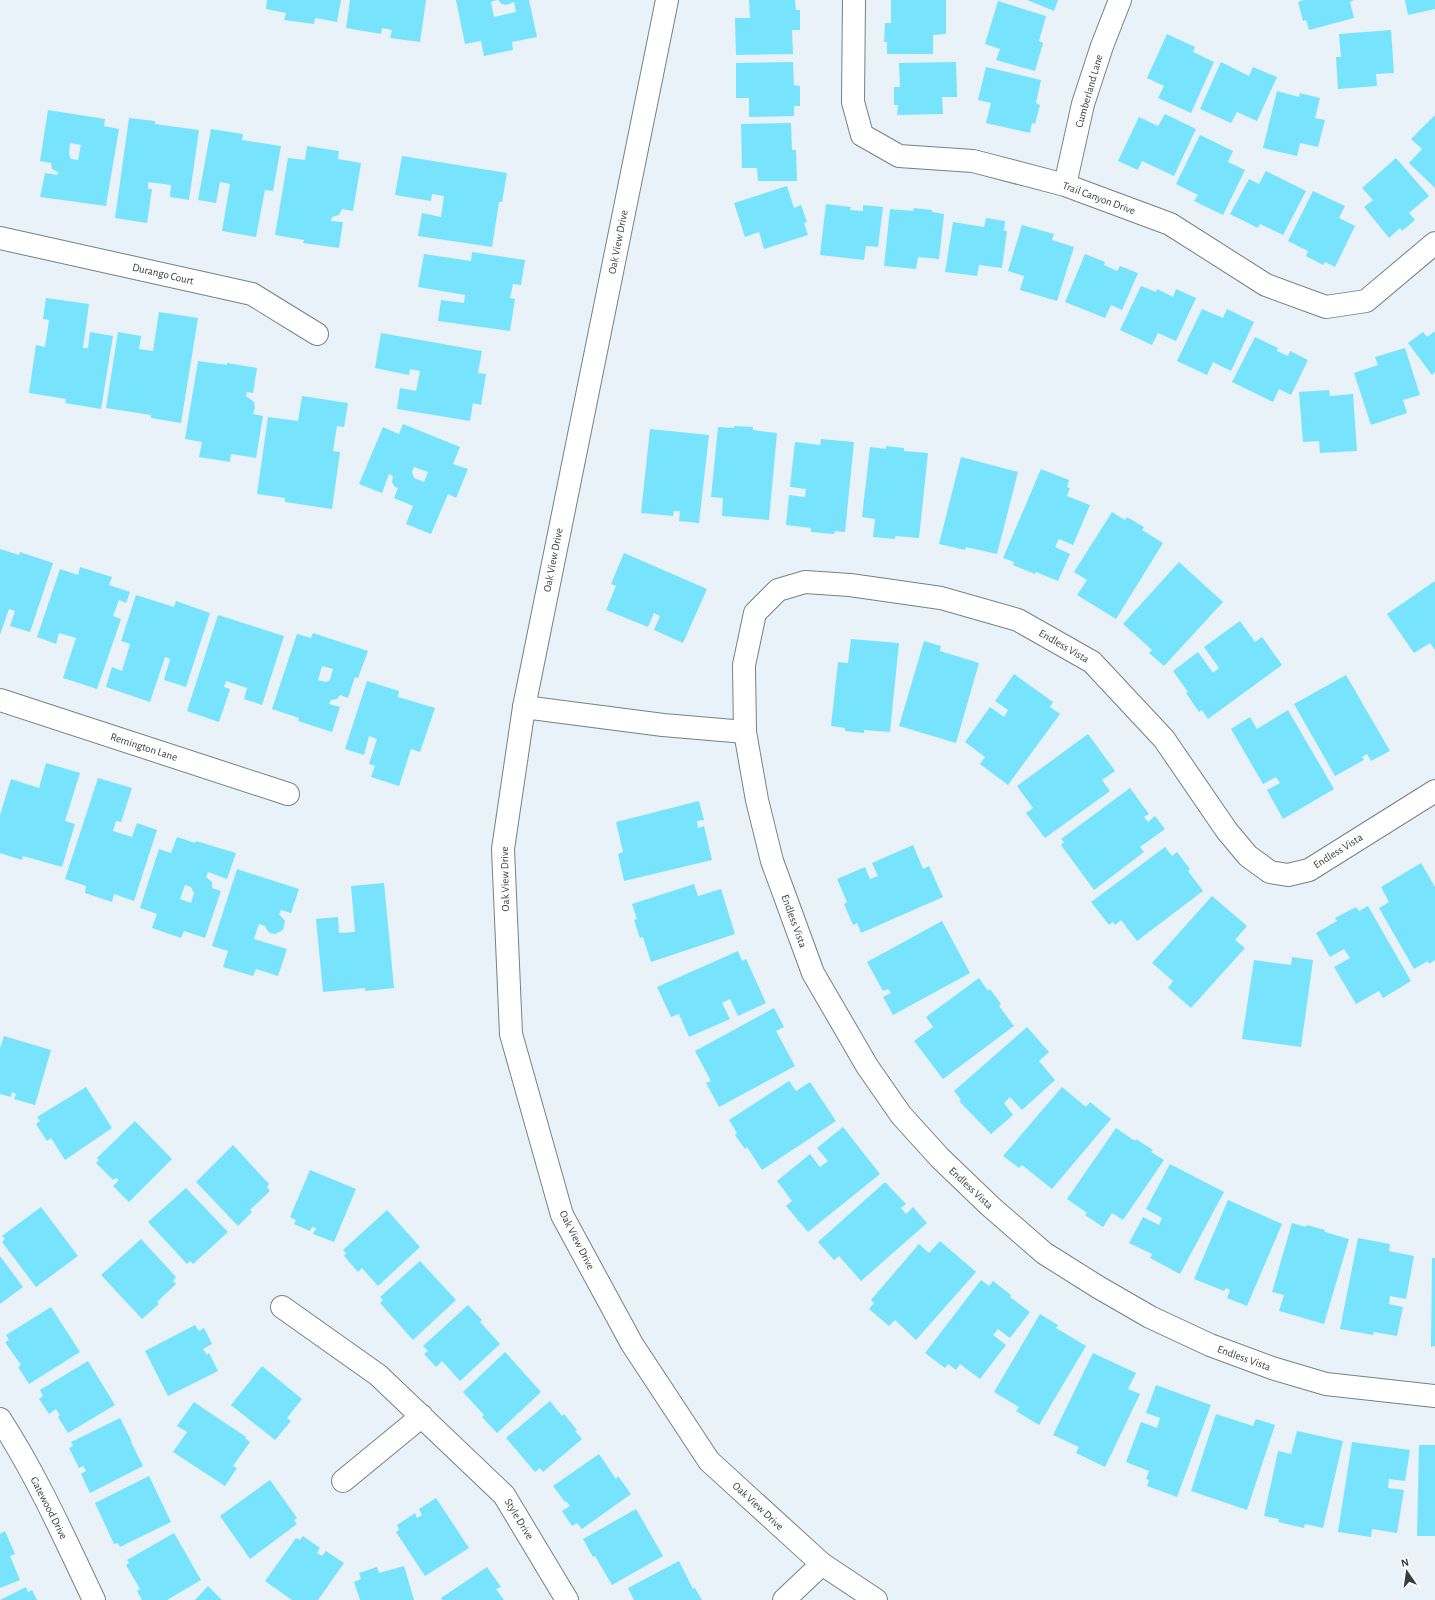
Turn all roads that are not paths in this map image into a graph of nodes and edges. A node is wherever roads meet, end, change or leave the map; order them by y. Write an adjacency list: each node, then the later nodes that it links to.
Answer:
1 (667, 0): 9 (street, Oak View Drive)
2 (854, 0): 4 (street, Trail Canyon Drive)
3 (1120, 0): 4 (street, Cumberland Lane)
4 (1065, 185): 6 (street, Trail Canyon Drive)
5 (0, 238): 7 (street, Durango Court)
6 (1435, 243)
7 (316, 334)
8 (0, 700): 12 (street, Remington Lane)
9 (524, 707): 10 (street); 18 (street, Oak View Drive)
10 (745, 732): 11 (street, Endless Vista); 14 (street, Endless Vista)
11 (1435, 791)
12 (288, 794)
13 (282, 1306): 15 (street, Style Drive)
14 (1435, 1396)
15 (422, 1416): 17 (street); 20 (street, Style Drive)
16 (0, 1419): 19 (street, Gatewood Drive)
17 (343, 1481)
18 (822, 1564): 21 (street); 22 (street, Oak View Drive)
19 (94, 1600)
20 (567, 1600)
21 (784, 1600)
22 (876, 1600)

